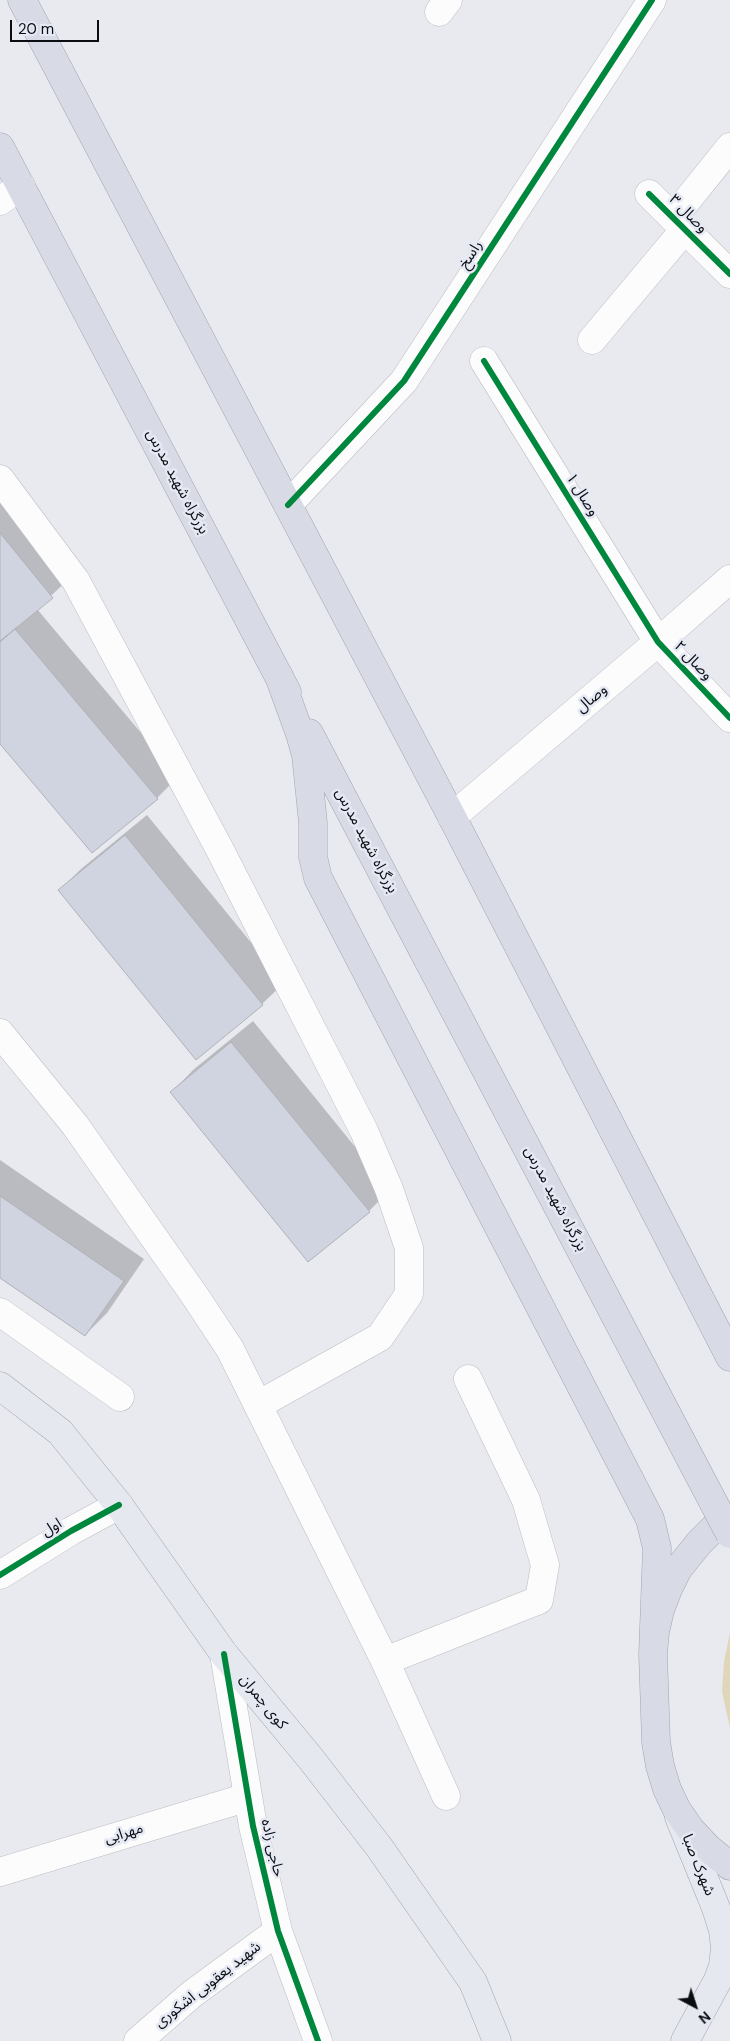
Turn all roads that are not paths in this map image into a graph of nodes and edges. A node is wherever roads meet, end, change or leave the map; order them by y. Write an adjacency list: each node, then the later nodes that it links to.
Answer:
1 (22, 0): 12 (highway)
2 (652, 0): 12 (street, راسخ)
3 (730, 147): 7 (street)
4 (0, 148): 5 (highway, بزرگراه شهید مدرس)
5 (10, 194): 15 (highway, بزرگراه شهید مدرس)
6 (649, 194): 7 (street, وصال ۳)
7 (679, 223): 8 (street, وصال ۳); 9 (street)
8 (730, 274)
9 (592, 340)
10 (484, 362): 14 (street, وصال ۱)
11 (0, 478): 24 (street)
12 (288, 505): 17 (highway)
13 (730, 579): 14 (street, وصال)
14 (658, 642): 16 (street, وصال ۲); 17 (street, وصال)
15 (279, 676): 27 (highway, بزرگراه شهید مدرس, bridge); 30 (highway)
16 (730, 718)
17 (452, 817): 20 (highway)
18 (0, 1033): 24 (street)
19 (0, 1312): 23 (street)
20 (730, 1357)
21 (468, 1379): 31 (street)
22 (0, 1386): 25 (main road, کوی چمران)
23 (120, 1397)
24 (258, 1405): 31 (street)
25 (119, 1505): 28 (street, اول); 29 (main road, کوی چمران)
26 (730, 1518): 30 (highway)
27 (730, 1534)
28 (0, 1574)
29 (224, 1654): 32 (street, حاجی زاده); 40 (main road, کوی چمران)
30 (653, 1654): 34 (highway)
31 (385, 1660): 33 (street)
32 (248, 1796): 36 (street, مهرابی); 37 (street, حاجی زاده)
33 (446, 1796)
34 (672, 1800): 35 (highway); 41 (main road, شهرک صبا)
35 (730, 1866)
36 (0, 1872)
37 (278, 1930): 38 (street, شهید یعقوبی اشکوری); 39 (street, حاجی زاده)
38 (138, 2041)
39 (318, 2041)
40 (497, 2041)
41 (685, 2041)

